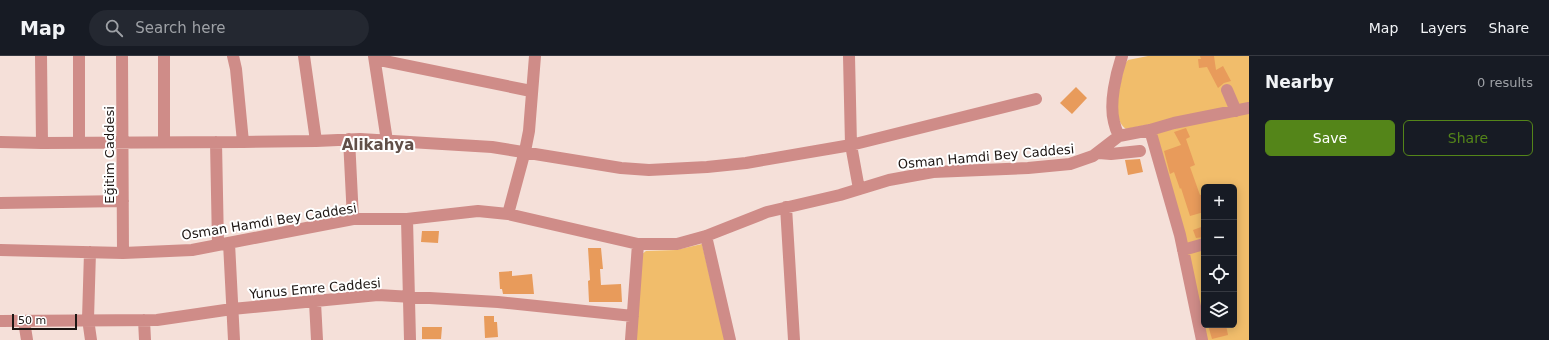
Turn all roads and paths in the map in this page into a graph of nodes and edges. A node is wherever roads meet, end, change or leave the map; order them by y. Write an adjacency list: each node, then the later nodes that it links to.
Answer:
1 (40, 56): 25 (street)
2 (79, 56): 26 (street)
3 (122, 56): 27 (street, Eğitim Caddesi)
4 (164, 56): 22 (street)
5 (233, 56): 24 (street)
6 (304, 56): 19 (street)
7 (535, 56): 12 (street)
8 (849, 56): 28 (street)
9 (1122, 56): 17 (street)
10 (374, 57): 12 (street); 20 (street)
11 (1227, 90): 15 (street)
12 (531, 91): 29 (street)
13 (1036, 99): 28 (street)
14 (1249, 108): 15 (street)
15 (1236, 111): 16 (street)
16 (1150, 130): 17 (street); 44 (street)
17 (1119, 136): 31 (street, Osman Hamdi Bey Caddesi)
18 (349, 139): 19 (street); 20 (street); 37 (street)
19 (316, 141): 24 (street)
20 (388, 141): 29 (street)
21 (0, 142): 25 (street)
22 (164, 142): 23 (street); 27 (street)
23 (216, 142): 24 (street); 40 (street)
24 (243, 142)
25 (42, 143): 26 (street)
26 (79, 143): 27 (street)
27 (122, 143): 33 (street, Eğitim Caddesi)
28 (851, 145): 29 (street); 32 (street)
29 (525, 151): 36 (street)
30 (1140, 151): 31 (street)
31 (1099, 153): 32 (street, Osman Hamdi Bey Caddesi)
32 (859, 189): 35 (street, Osman Hamdi Bey Caddesi)
33 (123, 202): 34 (street); 46 (street, Eğitim Caddesi)
34 (0, 203)
35 (786, 207): 39 (street, Osman Hamdi Bey Caddesi); 63 (street)
36 (508, 214): 38 (street, Osman Hamdi Bey Caddesi); 41 (street, Osman Hamdi Bey Caddesi)
37 (353, 219): 38 (street, Osman Hamdi Bey Caddesi); 40 (street, Osman Hamdi Bey Caddesi)
38 (408, 219): 47 (street)
39 (706, 236): 41 (street, Osman Hamdi Bey Caddesi); 62 (street)
40 (223, 244): 46 (street, Osman Hamdi Bey Caddesi); 49 (street)
41 (638, 244): 50 (street)
42 (1201, 245): 44 (street)
43 (0, 250): 45 (street, Osman Hamdi Bey Caddesi)
44 (1184, 250): 64 (street)
45 (90, 252): 46 (street, Osman Hamdi Bey Caddesi); 51 (street)
46 (123, 253)
47 (408, 296): 48 (street, Yunus Emre Caddesi); 50 (street, Yunus Emre Caddesi); 60 (street)
48 (315, 302): 49 (street, Yunus Emre Caddesi); 59 (street)
49 (232, 309): 52 (street, Yunus Emre Caddesi); 58 (street)
50 (633, 316): 61 (street)
51 (88, 319): 52 (street, Yunus Emre Caddesi); 54 (street, Yunus Emre Caddesi); 56 (street)
52 (144, 320): 57 (street)
53 (0, 321): 54 (street, Yunus Emre Caddesi)
54 (24, 321): 55 (street)
55 (27, 340)
56 (91, 340)
57 (145, 340)
58 (234, 340)
59 (318, 340)
60 (410, 340)
61 (631, 340)
62 (730, 340)
63 (794, 340)
64 (1202, 340)

